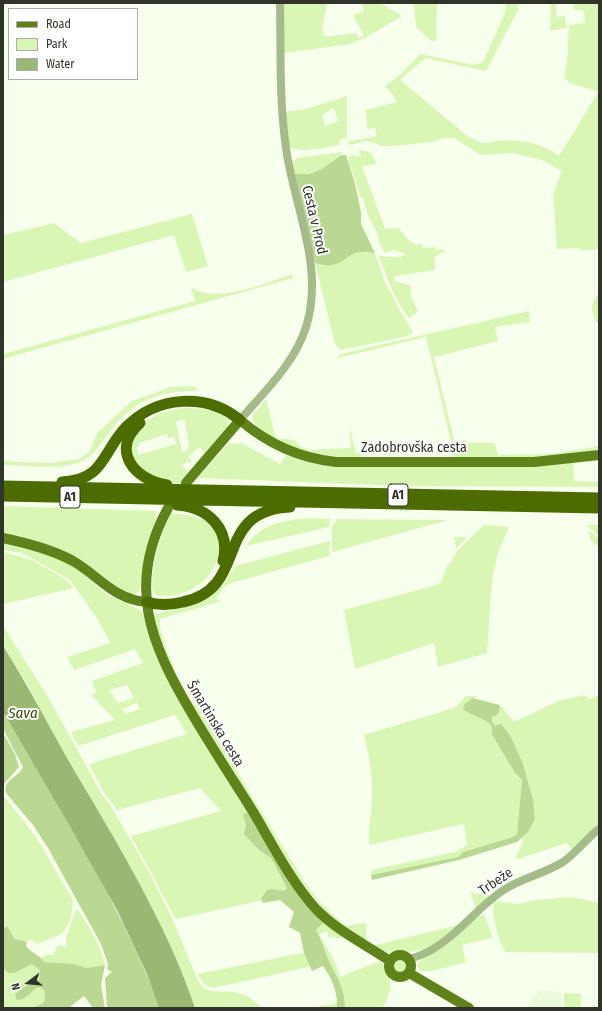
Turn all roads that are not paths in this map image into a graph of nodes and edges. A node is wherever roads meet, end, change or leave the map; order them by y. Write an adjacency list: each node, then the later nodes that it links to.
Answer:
1 (280, 3): 2 (street, Cesta v Prod)
2 (240, 420): 3 (main road, Zadobrovška cesta); 4 (highway); 5 (main road); 7 (highway)
3 (599, 454)
4 (3, 483)
5 (186, 483)
6 (3, 486): 7 (highway, A1)
7 (196, 490): 9 (highway, A1)
8 (3, 496): 10 (highway, A1)
9 (599, 498)
10 (137, 499): 11 (highway, A1); 15 (highway)
11 (329, 503): 13 (highway, A1); 15 (highway)
12 (168, 508): 15 (main road, Šmartinska cesta)
13 (599, 508)
14 (3, 538): 15 (main road)
15 (146, 602): 18 (main road, Šmartinska cesta)
16 (599, 829): 17 (street, Trbeže)
17 (409, 959): 18 (main road); 19 (main road)
18 (390, 961): 19 (main road)
19 (409, 973): 20 (main road)
20 (469, 1008)

